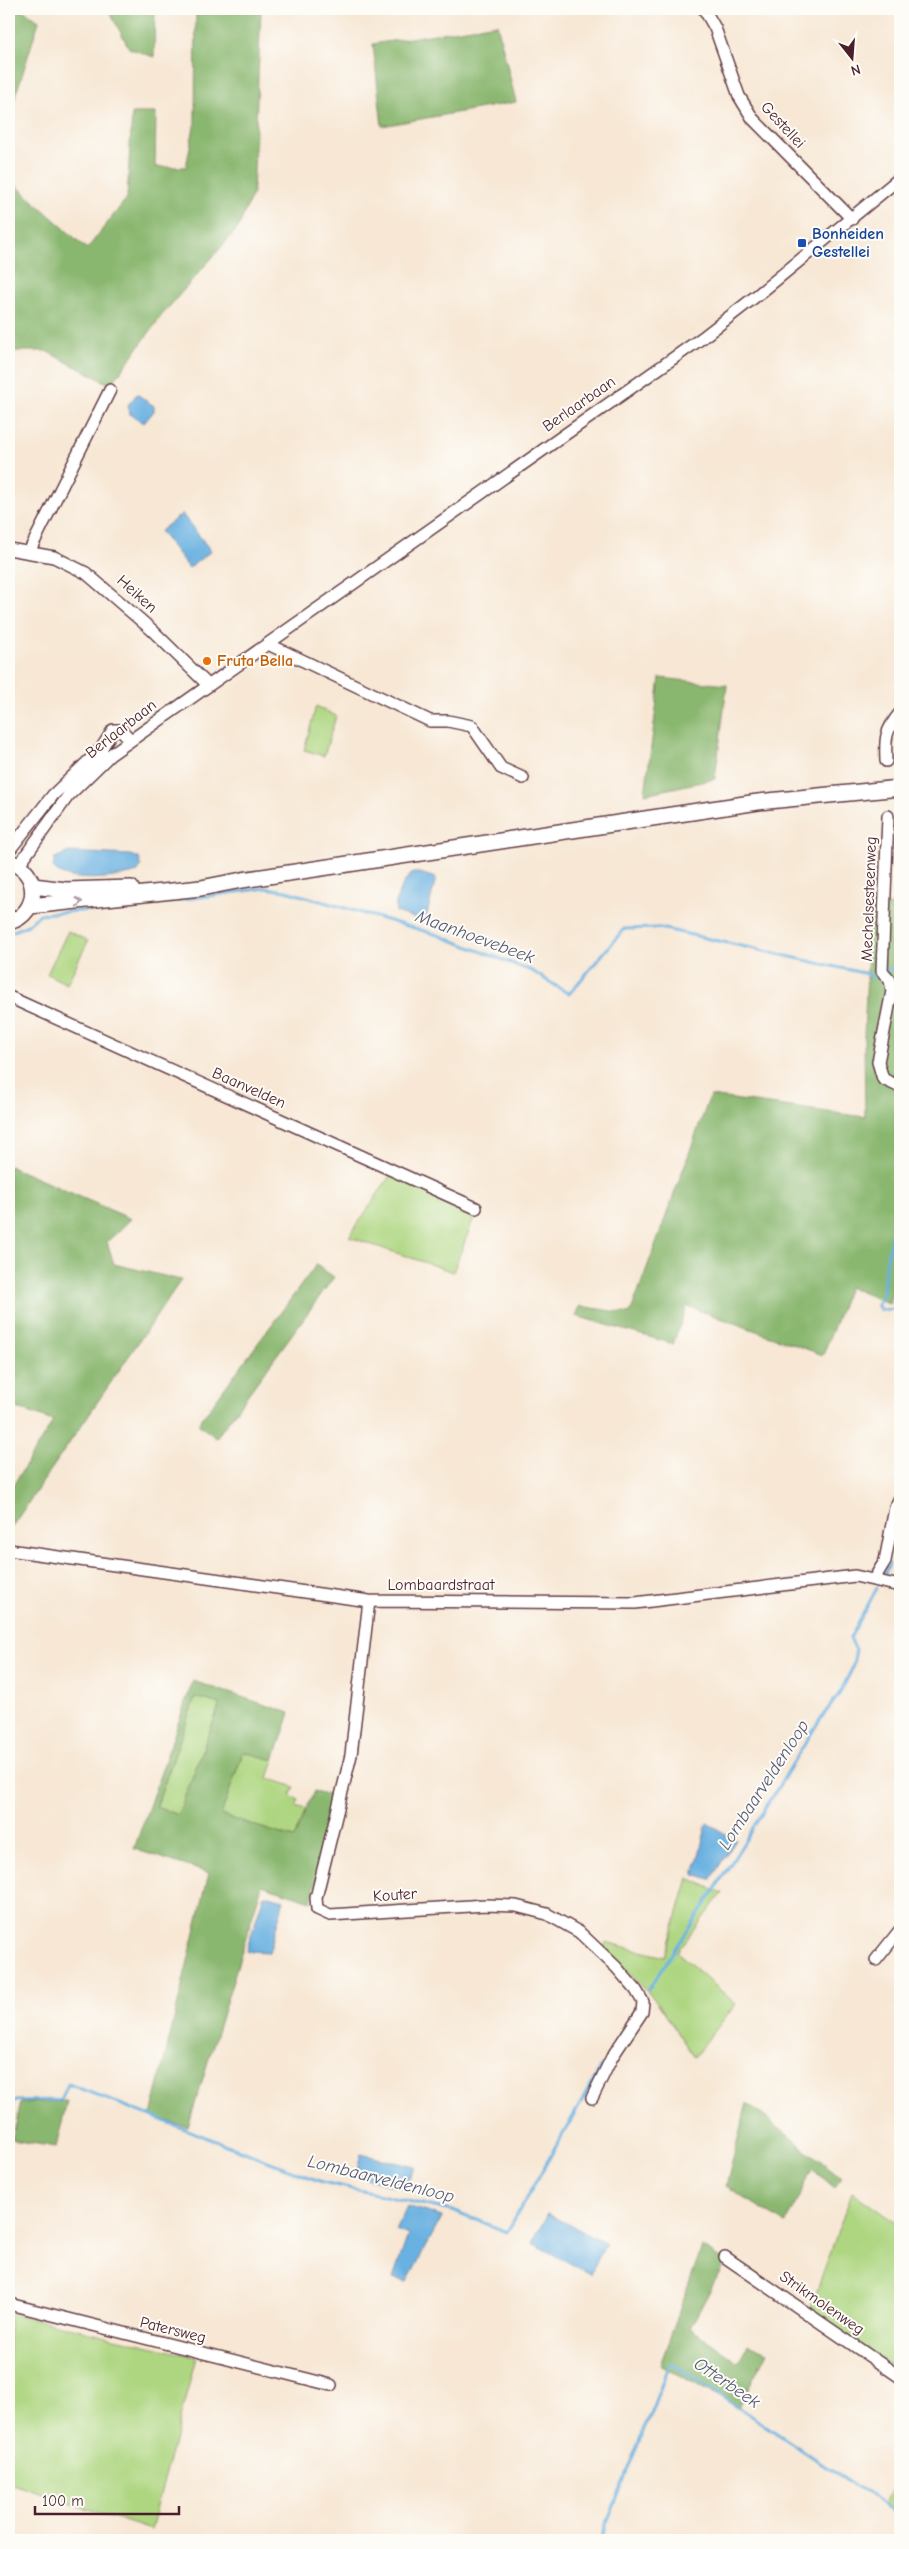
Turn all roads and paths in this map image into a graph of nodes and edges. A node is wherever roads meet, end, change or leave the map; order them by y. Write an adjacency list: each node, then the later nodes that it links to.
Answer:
1 (704, 9): 3 (street, Gestellei)
2 (900, 178): 3 (street, Berlaarbaan)
3 (852, 219): 7 (street, Berlaarbaan)
4 (110, 390): 6 (street)
5 (9, 549): 6 (street, Heiken)
6 (29, 552): 8 (street, Heiken)
7 (268, 644): 8 (street, Berlaarbaan); 12 (street)
8 (208, 685): 10 (street, Berlaarbaan)
9 (900, 713): 11 (street)
10 (130, 739): 15 (street, Berlaarbaan); 15 (street)
11 (886, 761)
12 (523, 778)
13 (900, 788): 16 (main road)
14 (888, 816): 21 (street, Mechelsesteenweg)
15 (13, 859): 17 (main road)
16 (242, 880): 17 (main road); 18 (main road, one-way to 16)
17 (33, 886): 18 (main road)
18 (30, 906): 19 (main road)
19 (9, 922)
20 (9, 997): 22 (street, Baanvelden)
21 (900, 1087)
22 (476, 1208)
23 (900, 1498): 25 (street)
24 (9, 1550): 27 (street, Lombaardstraat)
25 (874, 1579): 26 (street, Lombaardstraat); 27 (street, Lombaardstraat)
26 (900, 1586)
27 (369, 1601): 30 (street, Kouter)
28 (900, 1930): 29 (street)
29 (876, 1960)
30 (592, 2098)
31 (725, 2256): 33 (street, Strikmolenweg)
32 (9, 2304): 34 (street, Patersweg)
33 (900, 2377)
34 (331, 2385)

